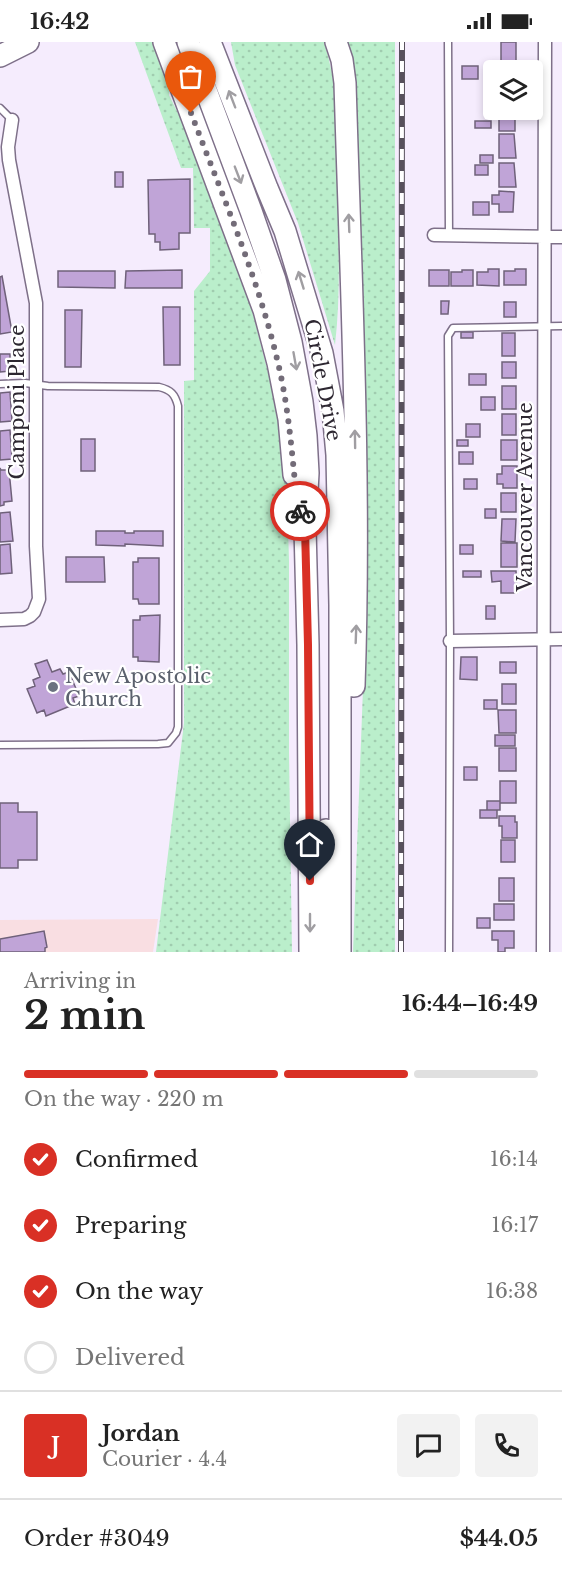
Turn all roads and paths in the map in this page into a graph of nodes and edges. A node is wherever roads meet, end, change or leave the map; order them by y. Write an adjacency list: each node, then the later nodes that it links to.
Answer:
1 (28, 42): 8 (highway)
2 (164, 42): 20 (highway)
3 (188, 42): 20 (highway, Circle Drive, one-way to 20)
4 (210, 42): 19 (highway, Circle Drive, one-way to 4)
5 (336, 42): 26 (highway, one-way to 5)
6 (448, 42): 12 (lane)
7 (545, 42): 13 (street, Vancouver Avenue)
8 (0, 56)
9 (0, 108): 10 (lane)
10 (12, 120): 17 (street, Camponi Place)
11 (434, 235): 12 (street)
12 (448, 236): 13 (street)
13 (545, 237): 14 (street); 15 (street, Vancouver Avenue)
14 (562, 237)
15 (545, 326): 16 (lane); 22 (street, Vancouver Avenue); 24 (lane)
16 (562, 326)
17 (37, 383): 18 (lane); 21 (street, Camponi Place); 25 (lane)
18 (0, 384)
19 (337, 469): 26 (highway, Circle Drive); 28 (highway)
20 (305, 528): 27 (highway, Circle Drive, one-way to 27)
21 (0, 621)
22 (544, 639): 23 (street); 24 (street); 31 (street, Vancouver Avenue)
23 (562, 639)
24 (450, 641): 30 (lane)
25 (0, 745)
26 (341, 902): 29 (highway, Circle Drive)
27 (310, 952)
28 (325, 952)
29 (340, 952)
30 (449, 952)
31 (543, 952)

